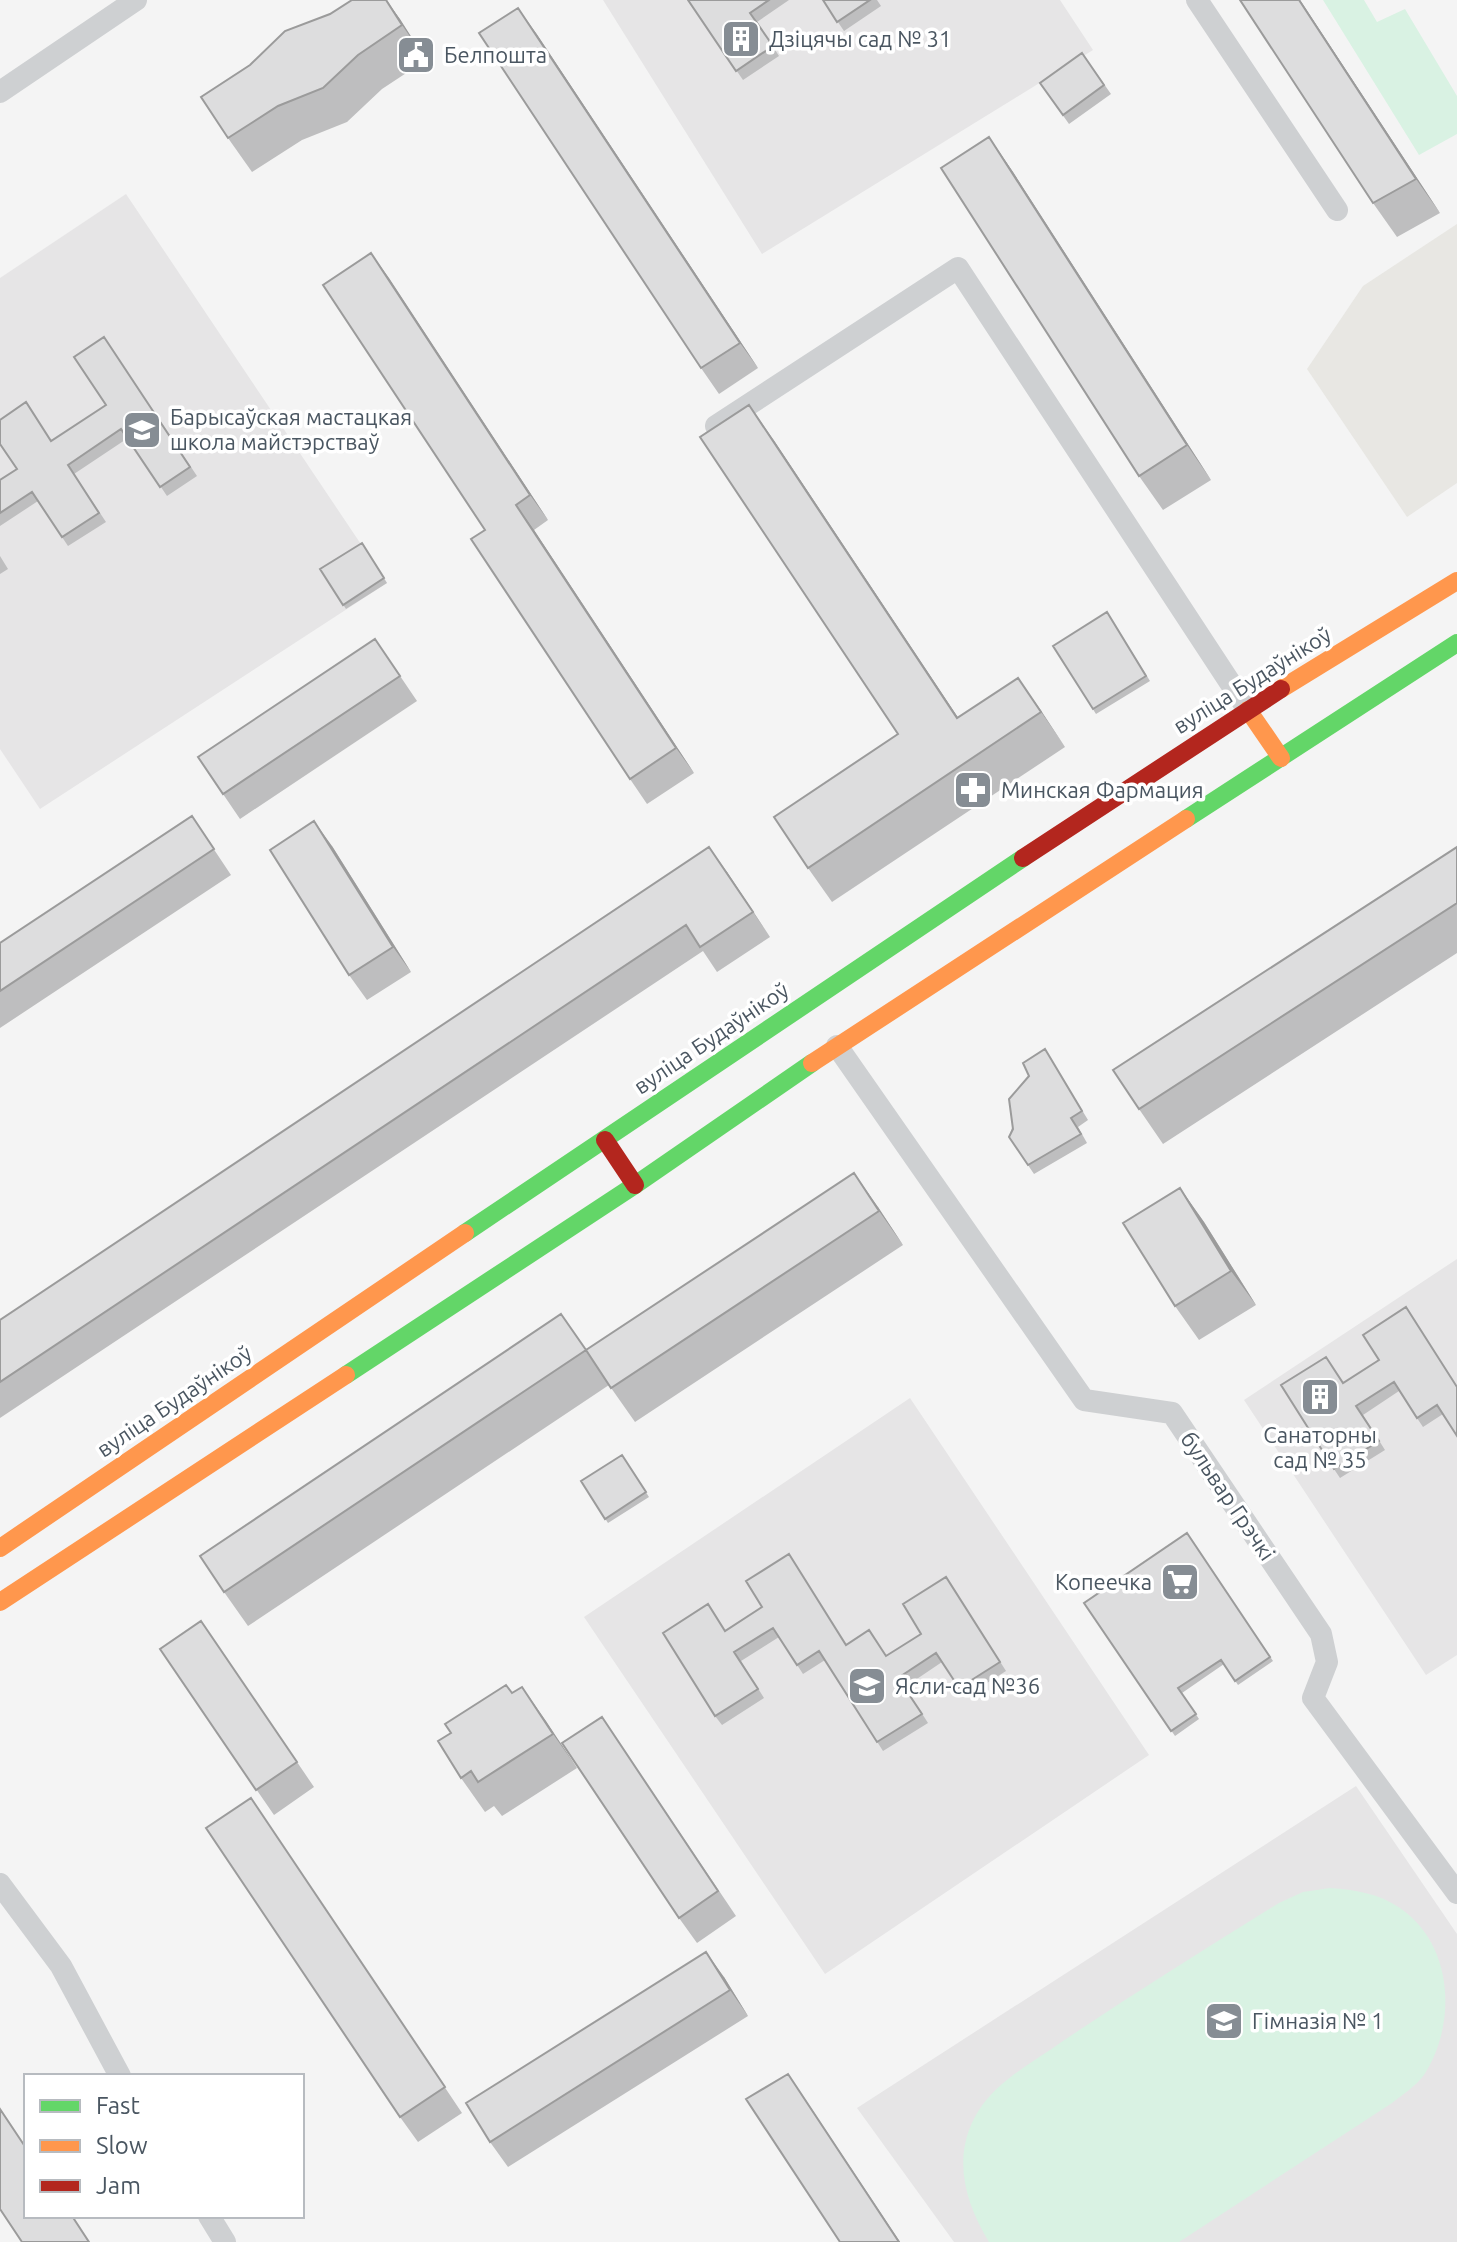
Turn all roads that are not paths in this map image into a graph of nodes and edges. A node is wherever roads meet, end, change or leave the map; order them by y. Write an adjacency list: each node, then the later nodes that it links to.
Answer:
1 (136, 0): 3 (street)
2 (1197, 0): 4 (street)
3 (0, 92)
4 (1337, 210)
5 (716, 426): 8 (street)
6 (1457, 581): 8 (street, вуліца Будаўнікоў)
7 (1457, 643): 9 (street)
8 (1248, 710): 9 (street); 11 (street, вуліца Будаўнікоў)
9 (1281, 758): 10 (street)
10 (837, 1046): 12 (street); 16 (street, бульвар Грэчкі)
11 (605, 1140): 12 (street); 13 (street, вуліца Будаўнікоў)
12 (635, 1185): 14 (street)
13 (0, 1548)
14 (0, 1602)
15 (0, 1884): 17 (street)
16 (1457, 1893)
17 (119, 2074)
18 (210, 2218): 19 (street)
19 (225, 2242)

